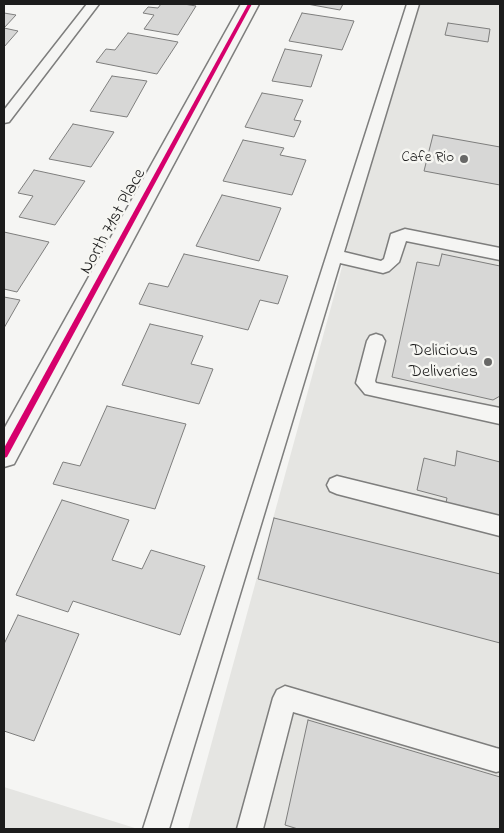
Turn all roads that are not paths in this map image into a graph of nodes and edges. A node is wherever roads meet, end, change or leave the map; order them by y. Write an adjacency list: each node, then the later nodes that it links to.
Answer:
1 (93, 4): 4 (lane)
2 (250, 4): 9 (street, North 71st Place)
3 (413, 4): 6 (lane)
4 (4, 119)
5 (500, 254): 6 (lane)
6 (334, 256): 13 (lane)
7 (376, 341): 8 (lane)
8 (500, 416)
9 (4, 455)
10 (337, 485): 11 (lane)
11 (500, 526)
12 (496, 760): 14 (lane)
13 (156, 829)
14 (250, 829)

